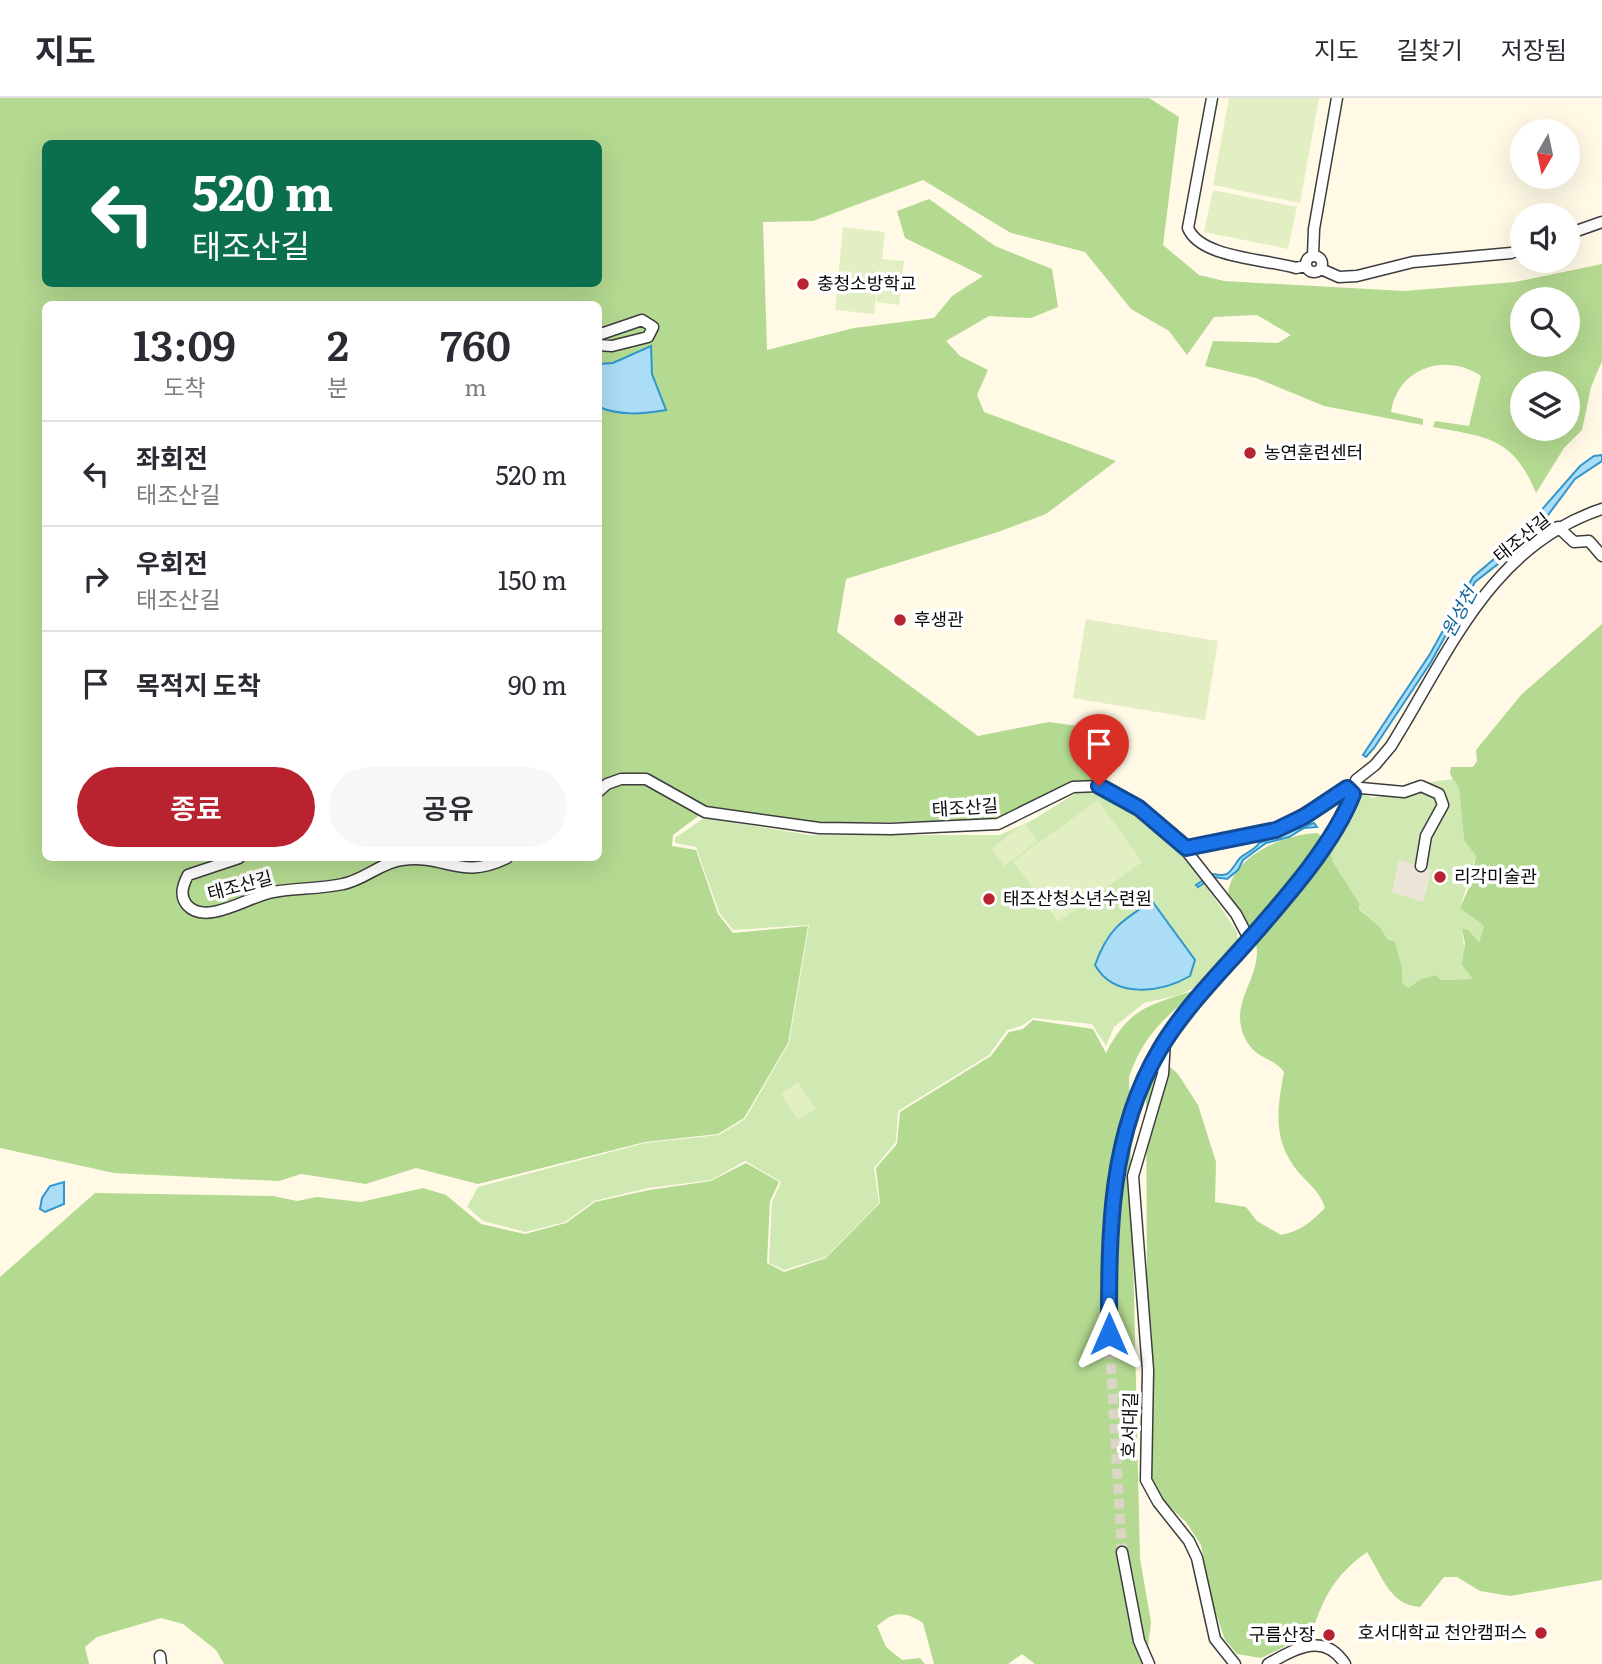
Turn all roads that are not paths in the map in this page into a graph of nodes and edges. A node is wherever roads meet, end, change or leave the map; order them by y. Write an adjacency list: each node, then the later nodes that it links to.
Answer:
1 (1212, 98): 7 (street)
2 (1337, 98): 6 (street)
3 (1602, 222): 4 (street)
4 (1580, 230)
5 (1510, 253): 8 (street)
6 (1313, 256): 7 (street); 8 (street)
7 (1306, 267): 8 (street)
8 (1321, 269)
9 (602, 334): 10 (street)
10 (602, 345)
11 (1602, 509): 12 (street, 태조산길)
12 (1558, 527): 13 (street); 15 (street, 태조산길)
13 (1602, 556)
14 (602, 788): 16 (street, 태조산길)
15 (1354, 788): 16 (street, 태조산길); 21 (street); 23 (street)
16 (1186, 848): 22 (street)
17 (230, 861): 18 (street, 태조산길)
18 (396, 861)
19 (433, 861): 20 (street, 태조산길)
20 (500, 861)
21 (1421, 866)
22 (1246, 933)
23 (1166, 1040): 24 (street); 27 (street, 호서대길)
24 (1109, 1334)
25 (1122, 1552): 26 (street)
26 (1149, 1664)
27 (1235, 1664)
28 (1268, 1664): 29 (street)
29 (1345, 1664)

